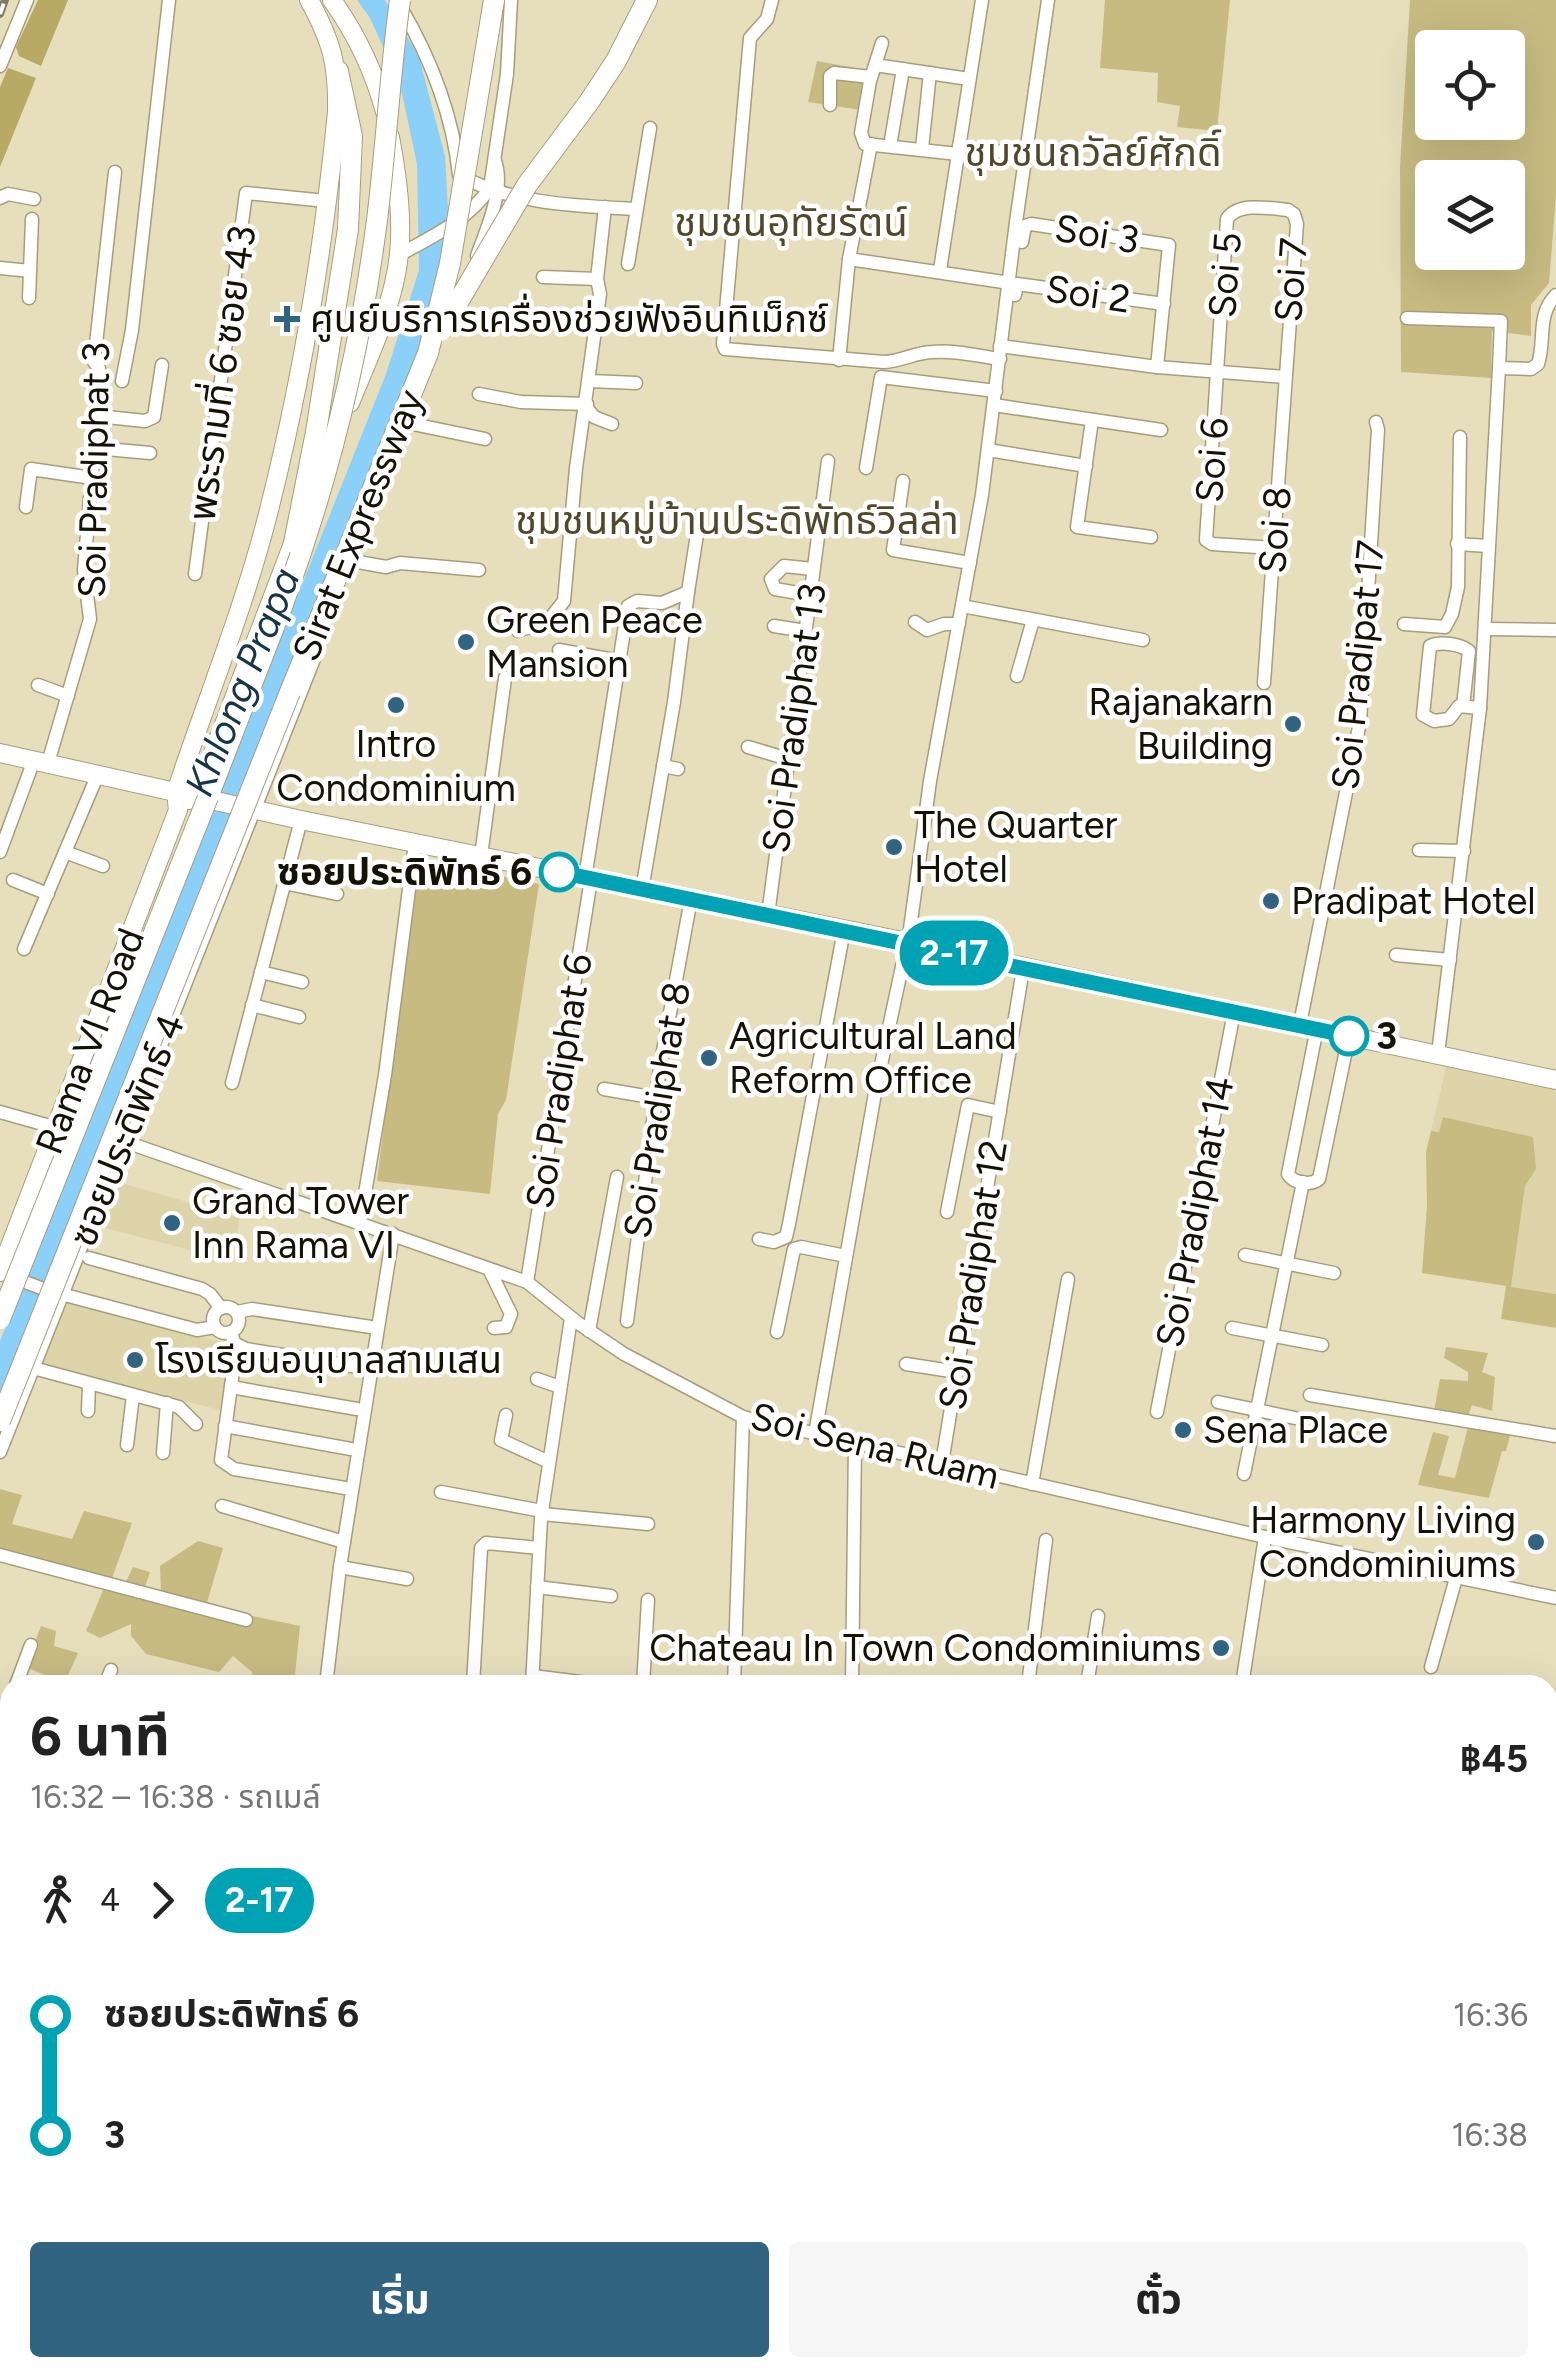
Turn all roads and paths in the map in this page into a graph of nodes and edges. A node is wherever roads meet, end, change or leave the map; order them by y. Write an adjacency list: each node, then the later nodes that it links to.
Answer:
1 (27, 0): 13 (street)
2 (170, 0): 57 (street)
3 (309, 0): 15 (main road, Rama VI Road)
4 (332, 0): 35 (main road)
5 (398, 0): 27 (street); 93 (highway, Sirat Expressway, bridge)
6 (494, 0): 49 (highway, Sirat Expressway, bridge)
7 (512, 0): 27 (street, ซอยประดิพัทธ์ 4)
8 (647, 0): 49 (highway, bridge)
9 (772, 0): 50 (street)
10 (982, 0): 18 (street)
11 (1048, 0): 25 (street)
12 (882, 43): 16 (street)
13 (0, 66)
14 (903, 69): 16 (street); 17 (street); 22 (street)
15 (338, 71): 30 (main road, Rama VI Road); 93 (highway, bridge)
16 (873, 71): 19 (street); 21 (street)
17 (930, 73): 18 (street); 23 (street)
18 (970, 79): 24 (street)
19 (830, 105)
20 (650, 128): 32 (street)
21 (871, 144): 22 (street); 36 (street)
22 (890, 146): 23 (street)
23 (922, 148): 24 (street)
24 (958, 150): 25 (street); 39 (street)
25 (1025, 155): 43 (street)
26 (115, 172): 62 (street, Soi Pradiphat 3)
27 (494, 189): 31 (street); 35 (street); 64 (street, ซอยประดิพัทธ์ 4)
28 (0, 198): 29 (street)
29 (34, 198)
30 (326, 200): 90 (street, พระรามที่ 6 ซอย 43); 122 (main road, Rama VI Road)
31 (605, 207): 32 (street); 42 (street)
32 (636, 209): 37 (street)
33 (1264, 209): 54 (street, Soi 5); 55 (street, Soi 7)
34 (32, 218): 40 (street)
35 (406, 251): 121 (main road)
36 (850, 260): 39 (street, Soi 2); 50 (street)
37 (628, 264)
38 (0, 268): 40 (street)
39 (940, 270): 43 (street, Soi 2)
40 (30, 271): 45 (street)
41 (543, 277): 42 (street)
42 (597, 279): 56 (street)
43 (1013, 283): 46 (street, Soi 2); 46 (street, Soi 3); 48 (street)
44 (1556, 296): 53 (street)
45 (29, 298)
46 (1164, 304): 52 (street)
47 (1407, 318): 53 (street)
48 (1003, 351): 50 (street); 52 (street); 60 (street)
49 (428, 353): 211 (highway, Sirat Expressway, bridge)
50 (839, 360)
51 (162, 365): 62 (street)
52 (1157, 367): 54 (street)
53 (1499, 368): 84 (street)
54 (1219, 371): 55 (street); 85 (street, Soi 6)
55 (1285, 376): 85 (street, Soi 8)
56 (590, 380): 58 (street); 61 (street)
57 (122, 381)
58 (636, 383)
59 (480, 394): 61 (street)
60 (995, 398): 63 (street); 71 (street); 75 (street)
61 (586, 406): 66 (street); 102 (street)
62 (97, 416): 70 (street, Soi Pradiphat 3)
63 (1092, 420): 67 (street); 74 (street)
64 (408, 422): 69 (street); 86 (street, ซอยประดิพัทธ์ 4)
65 (1376, 422): 151 (street, Soi Pradipat 17)
66 (612, 424)
67 (1162, 430)
68 (1460, 438): 83 (street)
69 (485, 439)
70 (94, 448): 72 (street); 76 (street, Soi Pradiphat 3)
71 (988, 450): 74 (street); 87 (street)
72 (150, 453)
73 (828, 461): 88 (street, Soi Pradiphat 13)
74 (1086, 466): 82 (street)
75 (866, 468)
76 (92, 478): 78 (street); 111 (street, Soi Pradiphat 3)
77 (903, 481): 81 (street)
78 (26, 507)
79 (700, 514): 91 (street)
80 (858, 522): 81 (street)
81 (896, 528): 87 (street)
82 (1152, 538)
83 (1456, 544): 84 (street); 98 (street)
84 (1488, 546): 100 (street)
85 (1274, 548): 109 (street, Soi 8)
86 (353, 560): 89 (street); 123 (street, ซอยประดิพัทธ์ 4)
87 (970, 563): 94 (street)
88 (813, 568): 92 (street); 103 (street, Soi Pradiphat 13)
89 (479, 570)
90 (195, 574)
91 (688, 592): 106 (street, Soi Pradiphat 6); 118 (street)
92 (798, 593)
93 (282, 604): 181 (highway, Sirat Expressway, bridge)
94 (962, 606): 95 (street); 97 (street)
95 (1033, 620): 104 (street); 107 (street)
96 (915, 622): 97 (street)
97 (959, 624): 141 (street)
98 (1404, 624)
99 (774, 626): 103 (street)
100 (1486, 629): 101 (street); 113 (street)
101 (1556, 630)
102 (518, 631)
103 (805, 631): 116 (street, Soi Pradiphat 13)
104 (1143, 640)
105 (559, 650): 106 (street)
106 (620, 661): 132 (street, Soi Pradiphat 6)
107 (1017, 676)
108 (505, 678): 130 (street)
109 (1264, 683)
110 (38, 685): 111 (street)
111 (68, 696): 117 (street, Soi Pradiphat 3)
112 (1463, 706): 112 (street); 113 (street)
113 (1480, 708): 128 (street)
114 (748, 747): 116 (street)
115 (0, 753): 117 (main road)
116 (788, 758): 139 (street, Soi Pradiphat 13)
117 (41, 762): 120 (main road); 126 (street, Soi Pradiphat 3)
118 (663, 766): 119 (street); 135 (street)
119 (678, 769)
120 (98, 774): 122 (main road); 129 (street)
121 (205, 798): 122 (main road); 123 (main road)
122 (177, 801): 160 (main road, Rama VI Road)
123 (247, 807): 124 (main road); 161 (street, ซอยประดิพัทธ์ 4)
124 (301, 820): 125 (main road); 134 (street)
125 (414, 843): 130 (main road); 165 (street)
126 (0, 850)
127 (1419, 850): 128 (street)
128 (1464, 851): 144 (street)
129 (65, 852): 131 (street); 136 (street)
130 (481, 856): 132 (main road)
131 (103, 866)
132 (588, 878): 135 (main road); 176 (street, Soi Pradiphat 6)
133 (13, 880): 136 (street)
134 (284, 883): 137 (street); 146 (street)
135 (642, 890): 138 (main road)
136 (48, 894): 142 (street)
137 (337, 894)
138 (691, 899): 139 (main road); 157 (street, Soi Pradiphat 8)
139 (768, 915): 140 (main road)
140 (844, 930): 141 (main road); 167 (street)
141 (907, 942): 145 (main road); 168 (street)
142 (24, 949)
143 (1396, 956): 144 (street)
144 (1450, 960): 153 (street)
145 (1023, 969): 149 (main road); 159 (street, Soi Pradiphat 12)
146 (261, 972): 147 (street); 148 (street)
147 (302, 982)
148 (252, 1005): 150 (street); 155 (street)
149 (1234, 1012): 151 (main road); 207 (street, Soi Pradiphat 14)
150 (299, 1017)
151 (1308, 1026): 152 (main road); 163 (street, Soi Pradipat 17)
152 (1349, 1036): 153 (main road); 163 (street)
153 (1438, 1054): 154 (main road)
154 (1556, 1080)
155 (232, 1083)
156 (604, 1089): 157 (street)
157 (656, 1098): 182 (street, Soi Pradiphat 8)
158 (0, 1112): 160 (street)
159 (1000, 1112): 164 (street); 195 (street, Soi Pradiphat 12)
160 (57, 1128): 173 (main road, Rama VI Road)
161 (122, 1141): 165 (street, Soi Sena Ruam); 177 (street, ซอยประดิพัทธ์ 4)
162 (617, 1178): 187 (street)
163 (1303, 1182): 171 (street)
164 (947, 1212)
165 (360, 1223): 166 (street, Soi Sena Ruam)
166 (393, 1234): 172 (street, Soi Sena Ruam); 232 (street)
167 (758, 1239)
168 (846, 1256): 188 (street); 214 (street)
169 (1244, 1256): 171 (street)
170 (88, 1258): 178 (street)
171 (1286, 1264): 174 (street); 189 (street)
172 (489, 1269): 176 (street, Soi Sena Ruam); 185 (street)
173 (0, 1272): 177 (street)
174 (1334, 1273)
175 (1068, 1279): 224 (street)
176 (527, 1282): 180 (street, Soi Sena Ruam)
177 (62, 1294): 183 (street); 193 (street, ซอยประดิพัทธ์ 4)
178 (221, 1308): 179 (street); 183 (street)
179 (236, 1312): 184 (street); 190 (street)
180 (571, 1318): 187 (street, Soi Sena Ruam); 199 (street)
181 (0, 1319)
182 (627, 1320)
183 (215, 1327): 190 (street)
184 (371, 1327)
185 (494, 1328)
186 (1232, 1328): 189 (street)
187 (589, 1331): 209 (street, Soi Sena Ruam)
188 (777, 1332)
189 (1272, 1335): 191 (street); 205 (street)
190 (234, 1338): 194 (street); 198 (street)
191 (1322, 1345)
192 (906, 1364): 195 (street)
193 (33, 1368): 197 (street); 219 (street, ซอยประดิพัทธ์ 4)
194 (364, 1368)
195 (956, 1372): 222 (street, Soi Pradiphat 12)
196 (538, 1379): 199 (street)
197 (88, 1384): 200 (street); 206 (street)
198 (231, 1387): 204 (street); 213 (street)
199 (560, 1387): 221 (street)
200 (132, 1394): 203 (street); 217 (street)
201 (1310, 1395): 215 (street)
202 (1218, 1402): 205 (street)
203 (167, 1403): 212 (street); 220 (street)
204 (358, 1409)
205 (1257, 1410): 210 (street); 223 (street)
206 (88, 1411)
207 (1156, 1412)
208 (506, 1415): 221 (street)
209 (743, 1418): 214 (street, Soi Sena Ruam); 253 (street)
210 (1296, 1418)
211 (0, 1420)
212 (196, 1424)
213 (225, 1426): 218 (street); 225 (street)
214 (815, 1434): 216 (street, Soi Sena Ruam)
215 (1556, 1436)
216 (856, 1443): 222 (street, Soi Sena Ruam); 254 (street)
217 (127, 1445)
218 (351, 1448)
219 (0, 1452)
220 (163, 1453)
221 (550, 1462): 228 (street)
222 (942, 1463): 224 (street, Soi Sena Ruam)
223 (1244, 1474)
224 (1032, 1484): 230 (street, Soi Sena Ruam)
225 (344, 1488)
226 (440, 1492): 228 (street)
227 (222, 1506): 232 (street)
228 (542, 1512): 229 (street); 233 (street)
229 (648, 1524)
230 (1265, 1537): 236 (street, Soi Sena Ruam); 257 (street)
231 (1046, 1540): 255 (street)
232 (344, 1542): 235 (street)
233 (540, 1548): 238 (street); 250 (street)
234 (0, 1554): 243 (street)
235 (340, 1568): 237 (street); 249 (street)
236 (1456, 1578): 240 (street, Soi Sena Ruam); 245 (street)
237 (407, 1579)
238 (538, 1586): 239 (street); 251 (street)
239 (610, 1596)
240 (1556, 1598)
241 (648, 1600): 252 (street)
242 (1098, 1616): 256 (street)
243 (246, 1620)
244 (31, 1645): 247 (street)
245 (1432, 1668)
246 (111, 1670): 248 (street)
247 (20, 1675)
248 (109, 1675)
249 (327, 1675)
250 (474, 1675)
251 (532, 1675)
252 (644, 1675)
253 (734, 1675)
254 (852, 1675)
255 (1029, 1675)
256 (1089, 1675)
257 (1244, 1675)

